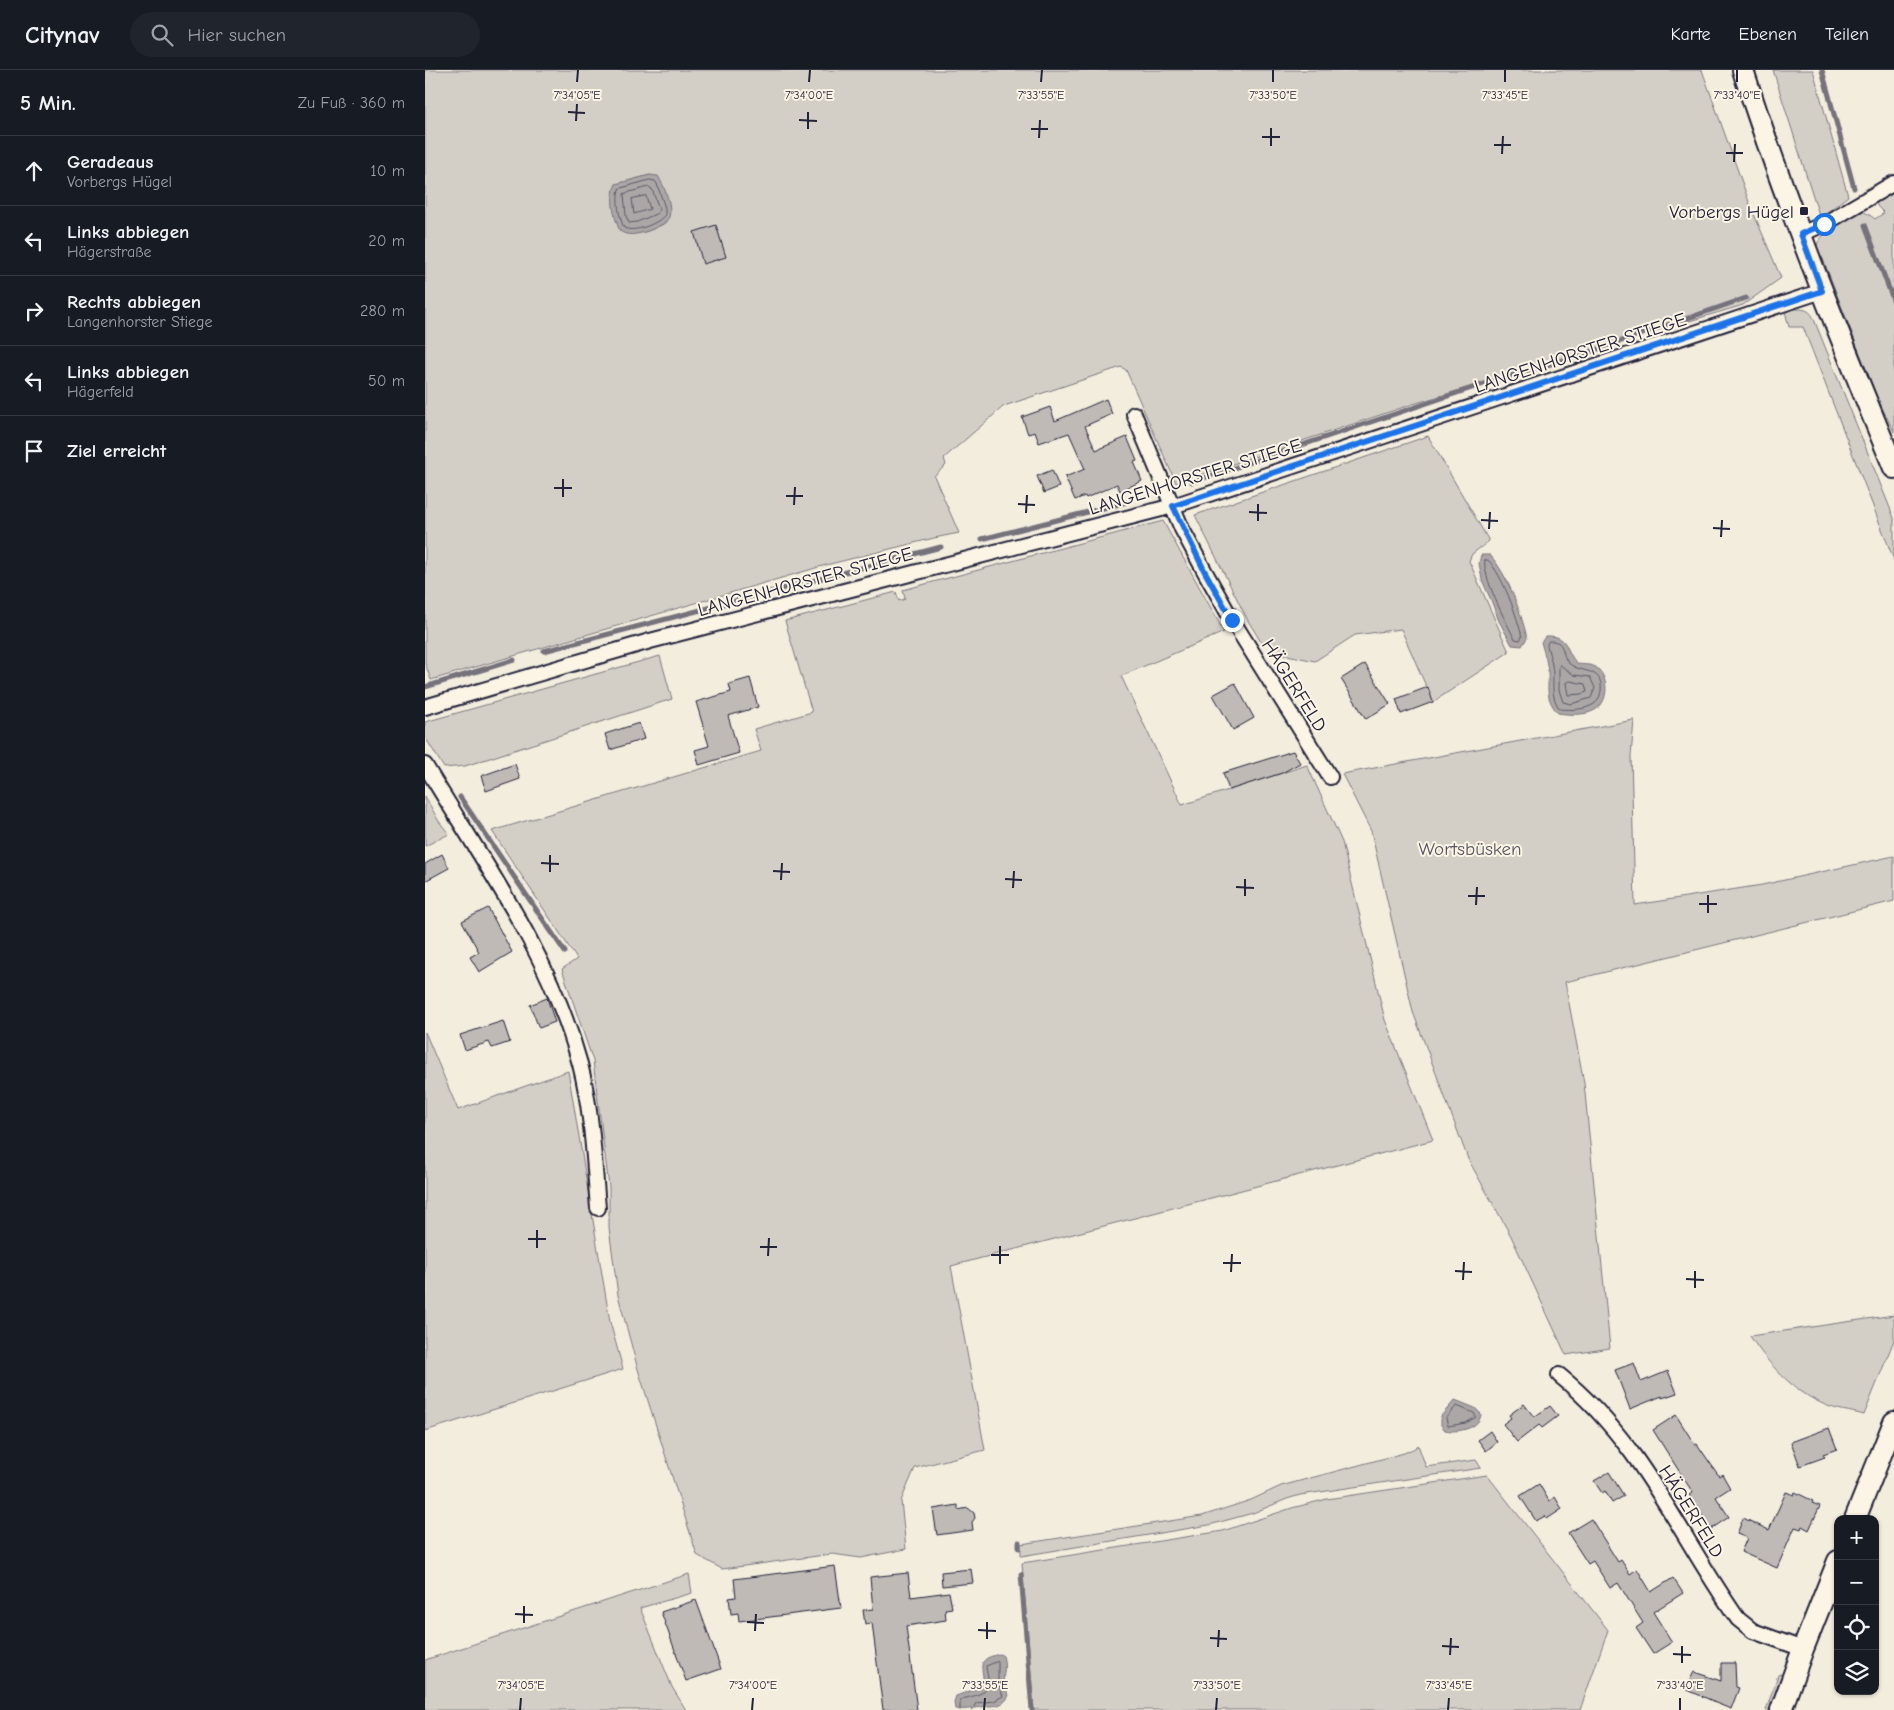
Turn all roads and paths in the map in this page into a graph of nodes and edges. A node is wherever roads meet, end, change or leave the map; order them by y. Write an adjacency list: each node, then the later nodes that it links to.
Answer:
1 (1743, 70): 3 (main road)
2 (1894, 183): 3 (street)
3 (1801, 234): 4 (main road)
4 (1822, 291): 6 (main road); 7 (street, LANGENHORSTER STIEGE)
5 (1134, 414): 7 (street, HÄGERFELD)
6 (1894, 468)
7 (1173, 506): 8 (street, LANGENHORSTER STIEGE); 10 (street, HÄGERFELD)
8 (425, 707)
9 (425, 765): 11 (street)
10 (1330, 777)
11 (598, 1208)
12 (1559, 1375): 16 (street, HÄGERFELD)
13 (1894, 1422): 14 (main road)
14 (1857, 1515)
15 (1834, 1571): 16 (main road)
16 (1803, 1649): 17 (main road)
17 (1781, 1710)

